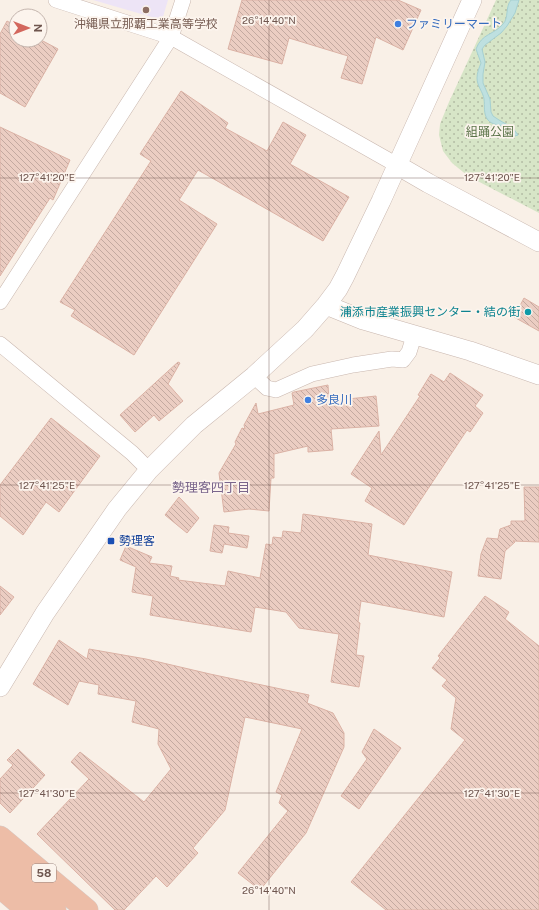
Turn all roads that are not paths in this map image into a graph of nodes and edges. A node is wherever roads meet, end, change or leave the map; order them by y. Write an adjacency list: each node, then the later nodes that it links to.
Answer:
1 (56, 0): 4 (street)
2 (183, 0): 4 (street)
3 (472, 0): 5 (street)
4 (171, 37): 5 (street); 7 (street)
5 (397, 165): 6 (street); 8 (street)
6 (539, 242)
7 (0, 302)
8 (326, 305): 9 (street); 12 (street)
9 (414, 336): 11 (street); 12 (street)
10 (0, 344): 13 (street)
11 (539, 375)
12 (254, 376): 13 (street)
13 (149, 470): 14 (street)
14 (0, 686)
15 (0, 837): 20 (highway, 58)
16 (0, 861): 19 (highway, 58)
17 (0, 887): 18 (highway)
18 (27, 910)
19 (55, 910)
20 (86, 910)

